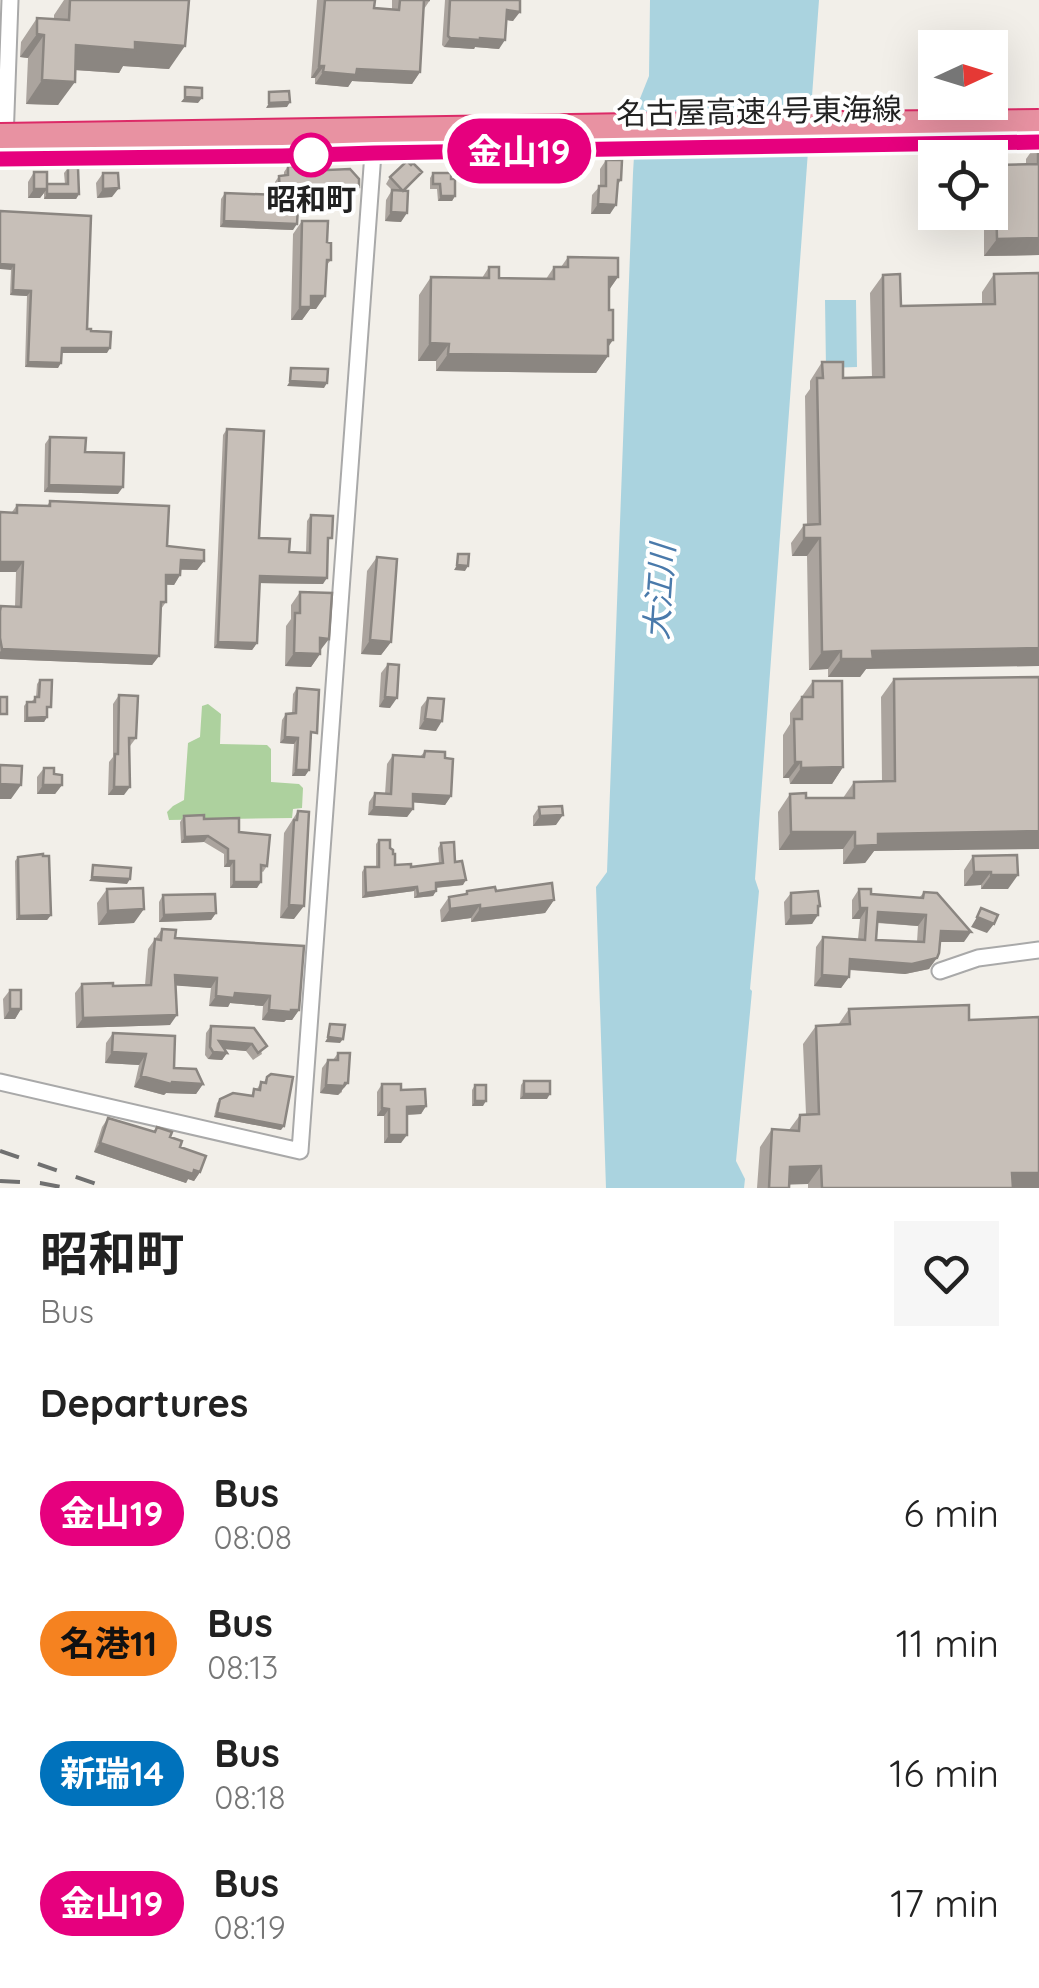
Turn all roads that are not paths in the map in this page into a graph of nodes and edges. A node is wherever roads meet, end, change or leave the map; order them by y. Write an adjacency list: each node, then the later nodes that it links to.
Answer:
1 (10, 0): 6 (street)
2 (1039, 121): 3 (highway, 名古屋高速4号東海線, bridge)
3 (0, 135)
4 (1039, 137): 6 (highway, 名古屋高速4号東海線, bridge)
5 (374, 153): 9 (street)
6 (3, 156)
7 (1039, 950): 8 (street)
8 (940, 970)
9 (0, 1082)

